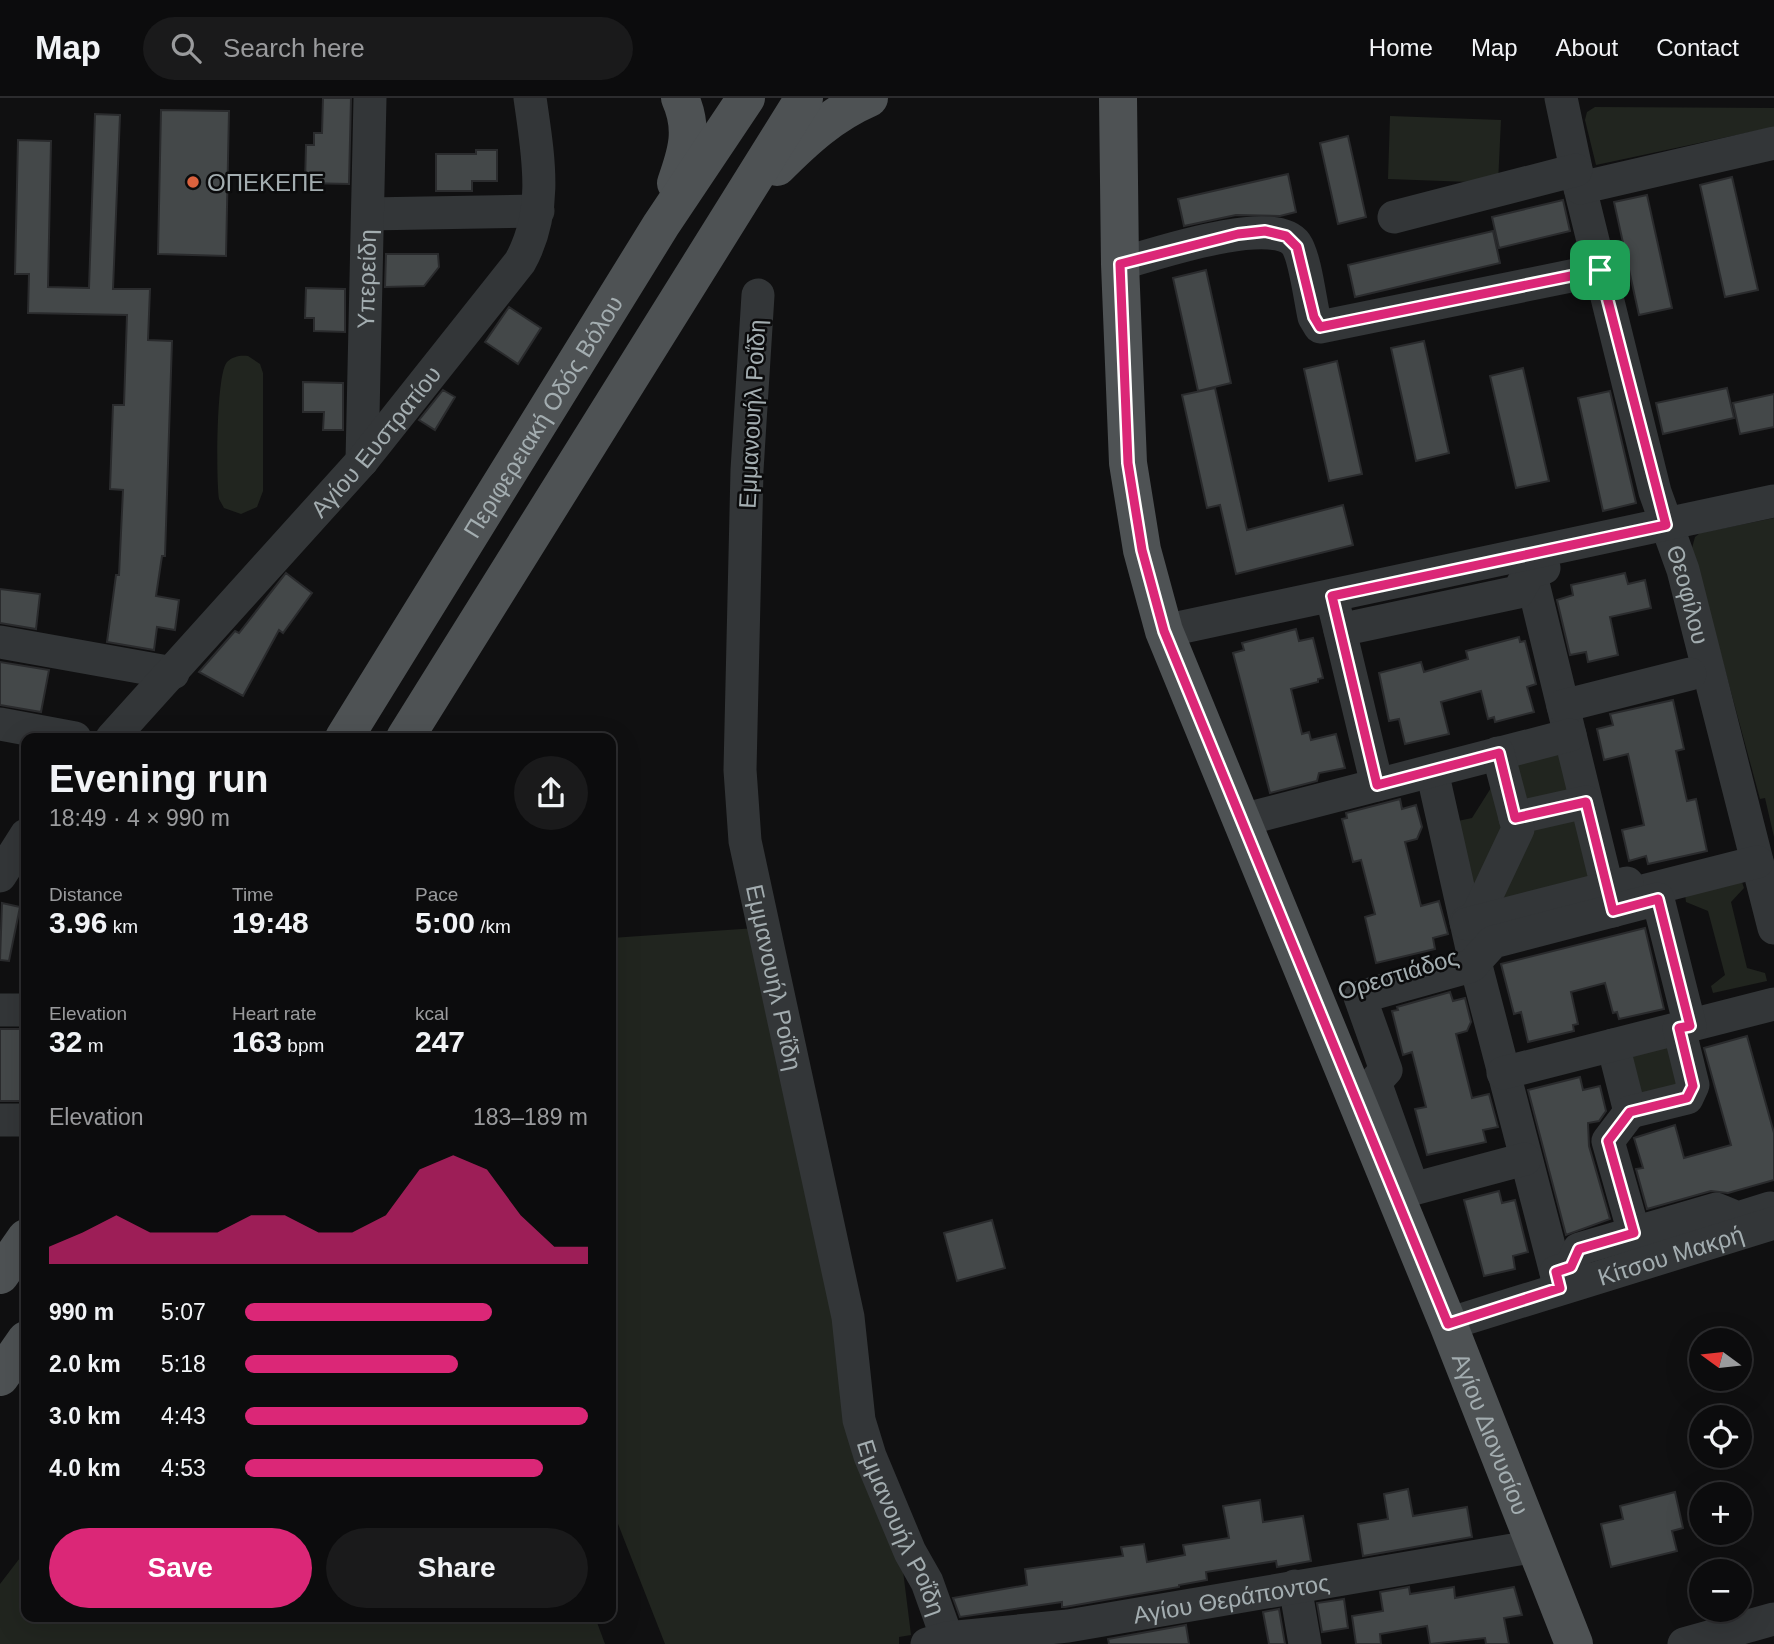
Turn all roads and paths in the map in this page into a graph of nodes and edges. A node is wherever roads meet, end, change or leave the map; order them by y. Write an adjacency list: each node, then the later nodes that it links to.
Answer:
1 (370, 98): 12 (street, Υπερείδη)
2 (530, 98): 11 (street, Αγίου Ευστρατίου)
3 (680, 98): 14 (main road)
4 (746, 98): 14 (main road, Περιφερειακή Οδός Βόλου)
5 (804, 98): 15 (main road, Περιφερειακή Οδός Βόλου)
6 (869, 98): 15 (main road)
7 (1118, 98): 16 (main road, Αγίου Διονυσίου)
8 (1561, 98): 10 (street, Θεοφίλου)
9 (1774, 143): 10 (street)
10 (1578, 179): 13 (street); 17 (street, Θεοφίλου)
11 (538, 211): 12 (street); 19 (street, Αγίου Ευστρατίου)
12 (368, 215): 19 (street, Υπερείδη)
13 (1394, 216)
14 (661, 225): 33 (main road, Περιφερειακή Οδός Βόλου)
15 (720, 228): 34 (main road, Περιφερειακή Οδός Βόλου)
16 (1120, 264): 17 (street); 25 (main road, Αγίου Διονυσίου)
17 (1600, 270): 21 (street, Θεοφίλου)
18 (758, 295): 73 (street, Εμμανουήλ Ροΐδη)
19 (362, 461): 27 (street, Αγίου Ευστρατίου)
20 (1774, 501): 21 (street)
21 (1662, 534): 22 (street); 23 (street); 42 (street, Θεοφίλου)
22 (1530, 571): 24 (street); 29 (street)
23 (1332, 596): 24 (street); 25 (street)
24 (1340, 630): 37 (street)
25 (1164, 631): 40 (main road, Αγίου Διονυσίου)
26 (0, 642): 27 (street)
27 (173, 673): 32 (street, Αγίου Ευστρατίου)
28 (1690, 674): 29 (street)
29 (1566, 721): 35 (street); 38 (street)
30 (0, 724): 31 (street)
31 (48, 733)
32 (117, 733)
33 (347, 733)
34 (408, 733)
35 (1499, 753): 36 (street); 39 (street)
36 (1432, 771): 37 (street); 47 (street)
37 (1377, 785): 40 (street)
38 (1586, 802): 39 (street); 45 (street)
39 (1515, 818): 47 (street)
40 (1242, 820): 49 (main road, Αγίου Διονυσίου)
41 (21, 843): 43 (street)
42 (1746, 858): 44 (street, Ορεστιάδος); 45 (street); 46 (street, Θεοφίλου)
43 (0, 876)
44 (1670, 884): 45 (street, Ορεστιάδος); 48 (street)
45 (1610, 899): 47 (street, Ορεστιάδος); 53 (street)
46 (1774, 928)
47 (1470, 939): 49 (street, Ορεστιάδος); 55 (street); 59 (street)
48 (1774, 994)
49 (1314, 998): 66 (main road, Αγίου Διονυσίου)
50 (1774, 1004): 53 (street)
51 (0, 1010): 52 (street)
52 (21, 1010)
53 (1684, 1027): 54 (street); 56 (street)
54 (1613, 1045): 55 (street); 56 (street)
55 (1503, 1073): 59 (street)
56 (1630, 1112): 62 (street)
57 (0, 1120): 58 (street)
58 (21, 1120)
59 (1525, 1159): 65 (street)
60 (1774, 1207): 62 (street)
61 (1774, 1223): 65 (street, Κίτσου Μακρή)
62 (1634, 1233): 65 (street)
63 (21, 1245): 64 (main road)
64 (0, 1275)
65 (1558, 1280): 66 (street, Κίτσου Μακρή)
66 (1448, 1324): 69 (main road, Αγίου Διονυσίου)
67 (21, 1347): 68 (main road)
68 (0, 1377)
69 (1536, 1546): 70 (street, Αγίου Θεράποντος); 75 (main road, Αγίου Διονυσίου)
70 (1295, 1586): 72 (street, Αγίου Θεράποντος); 74 (street)
71 (1774, 1619): 76 (street)
72 (1068, 1635): 73 (street, Αγίου Θεράποντος)
73 (937, 1641)
74 (1305, 1644)
75 (1574, 1644)
76 (1684, 1644)

